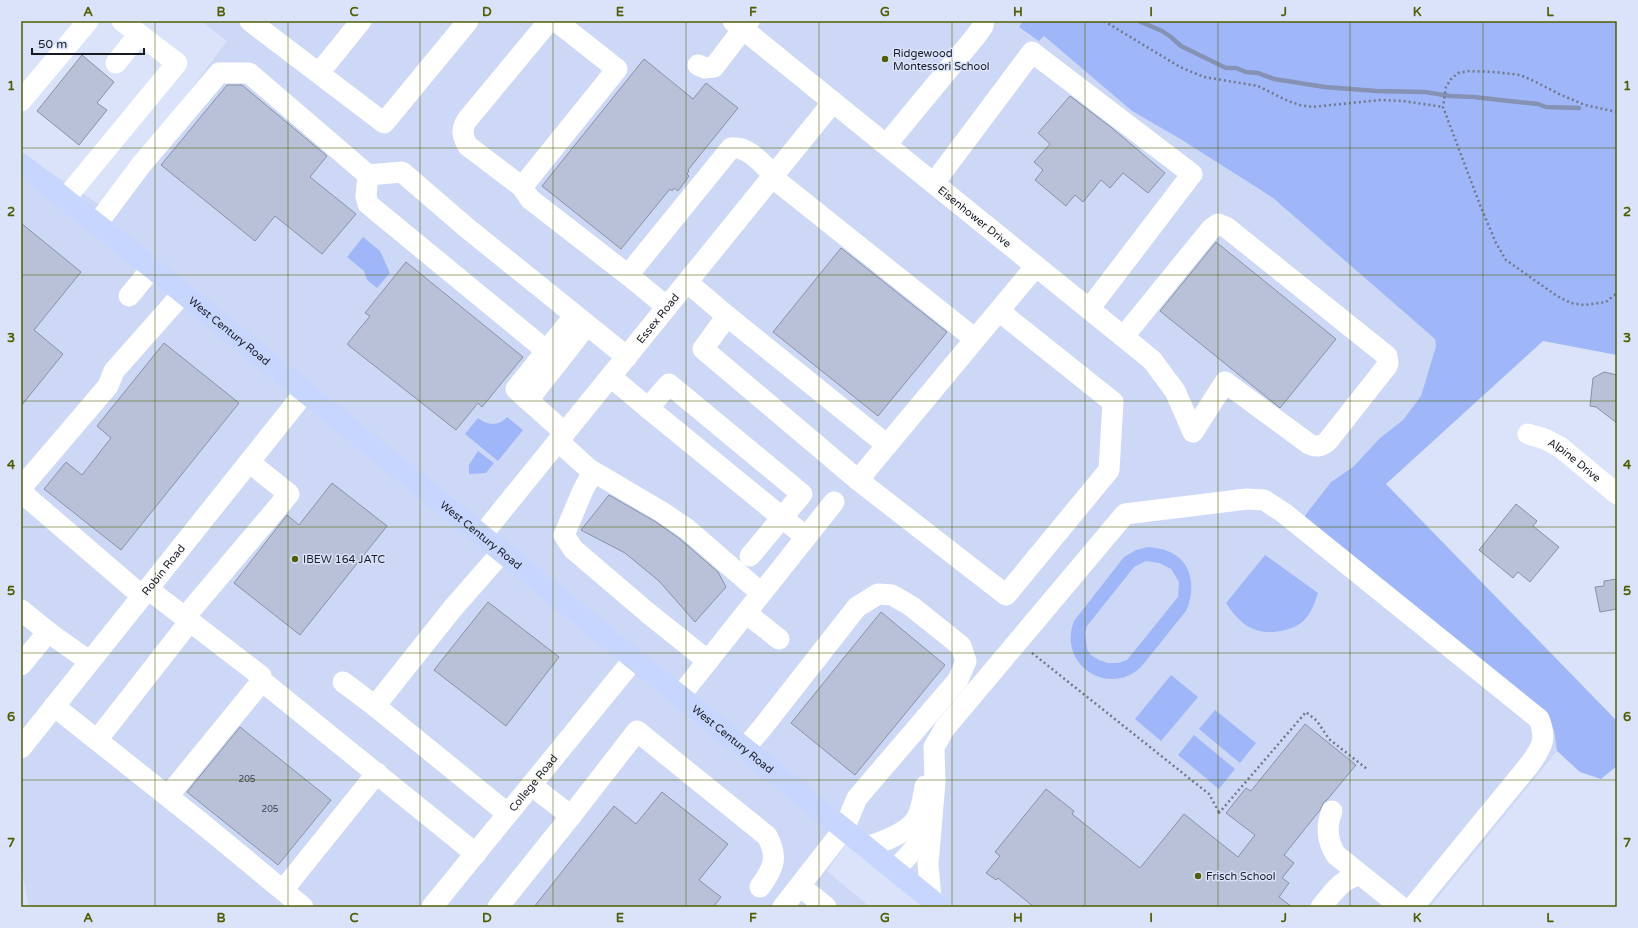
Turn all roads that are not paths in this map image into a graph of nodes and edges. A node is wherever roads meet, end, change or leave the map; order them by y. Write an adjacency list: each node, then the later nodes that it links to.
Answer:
1 (88, 21): 14 (street)
2 (122, 21): 10 (street)
3 (250, 21): 13 (street)
4 (361, 21): 13 (street)
5 (468, 21): 13 (street)
6 (549, 21): 21 (street)
7 (556, 21): 21 (street)
8 (984, 21): 16 (street)
9 (741, 24): 12 (street); 15 (street, Eisenhower Drive)
10 (139, 34): 11 (street); 22 (street)
11 (116, 64)
12 (698, 65)
13 (319, 74)
14 (21, 101)
15 (833, 102): 16 (street, Eisenhower Drive); 19 (street, Essex Road)
16 (886, 145): 20 (street, Eisenhower Drive)
17 (21, 164): 22 (main road, West Century Road)
18 (368, 175): 23 (street); 34 (street); 37 (street)
19 (773, 176): 26 (street); 27 (street, Essex Road); 36 (street)
20 (934, 183): 24 (street, Eisenhower Drive); 31 (street)
21 (522, 188): 26 (street)
22 (65, 199): 23 (main road, West Century Road)
23 (97, 224): 25 (main road, West Century Road)
24 (1036, 266): 31 (street, Eisenhower Drive); 32 (street)
25 (152, 268): 28 (main road, West Century Road); 29 (street)
26 (628, 275): 30 (street)
27 (687, 282): 30 (street, Essex Road); 33 (street)
28 (183, 293): 40 (main road, West Century Road); 55 (street)
29 (129, 296)
30 (667, 307): 38 (street, Essex Road)
31 (1090, 309): 35 (street, Eisenhower Drive)
32 (999, 311): 36 (street); 47 (street)
33 (727, 316): 44 (street); 47 (street)
34 (581, 320): 37 (street); 38 (street)
35 (1124, 336): 35 (street, Eisenhower Drive)
36 (975, 339): 44 (street)
37 (552, 356): 43 (street)
38 (626, 357): 39 (street, Essex Road)
39 (611, 377): 41 (street); 43 (street, Essex Road)
40 (305, 392): 45 (street, Robin Road); 51 (main road, West Century Road)
41 (648, 408): 50 (street); 50 (street)
42 (1528, 434): 48 (street, Alpine Drive)
43 (562, 437): 46 (street); 51 (street, Essex Road)
44 (887, 445): 47 (street)
45 (249, 462): 55 (street, Robin Road); 59 (street)
46 (593, 472): 56 (street); 64 (street)
47 (858, 480)
48 (1617, 494)
49 (834, 502): 52 (street)
50 (782, 517): 52 (street); 54 (street)
51 (482, 536): 53 (main road, West Century Road)
52 (806, 537): 56 (street)
53 (502, 552): 62 (main road, West Century Road); 70 (street)
54 (750, 556)
55 (145, 593): 59 (street); 63 (street, Robin Road)
56 (761, 594): 58 (street)
57 (21, 610): 60 (street)
58 (746, 613): 61 (street); 64 (street)
59 (188, 619): 66 (street); 71 (street)
60 (48, 632): 63 (street); 65 (street)
61 (779, 639)
62 (634, 659): 68 (main road, West Century Road); 76 (street, College Road)
63 (89, 661): 69 (street, Robin Road)
64 (708, 661): 68 (street)
65 (21, 665)
66 (262, 681): 75 (street); 77 (street)
67 (343, 682): 70 (street)
68 (680, 696): 73 (main road, West Century Road)
69 (54, 706): 71 (street); 72 (street, Robin Road)
70 (375, 706): 79 (street)
71 (97, 740): 77 (street)
72 (21, 748)
73 (744, 748): 82 (main road, West Century Road); 82 (street)
74 (934, 759): 81 (street); 83 (street); 98 (street)
75 (377, 773): 84 (street); 89 (street)
76 (531, 785): 79 (street, College Road); 80 (street)
77 (168, 796): 89 (street)
78 (1332, 811): 86 (street)
79 (508, 814): 84 (street, College Road)
80 (571, 816): 88 (street); 93 (street)
81 (932, 820): 85 (street); 90 (street)
82 (844, 829): 83 (main road, West Century Road); 87 (street)
83 (866, 847): 85 (main road, West Century Road)
84 (476, 854): 92 (street, College Road)
85 (895, 870): 90 (main road, West Century Road)
86 (1360, 875): 96 (street); 97 (street)
87 (800, 886): 94 (street); 95 (street)
88 (760, 887)
89 (283, 890): 91 (street)
90 (936, 903)
91 (303, 907)
92 (432, 907)
93 (498, 907)
94 (783, 907)
95 (826, 907)
96 (1321, 907)
97 (1401, 907)
98 (1413, 907)

